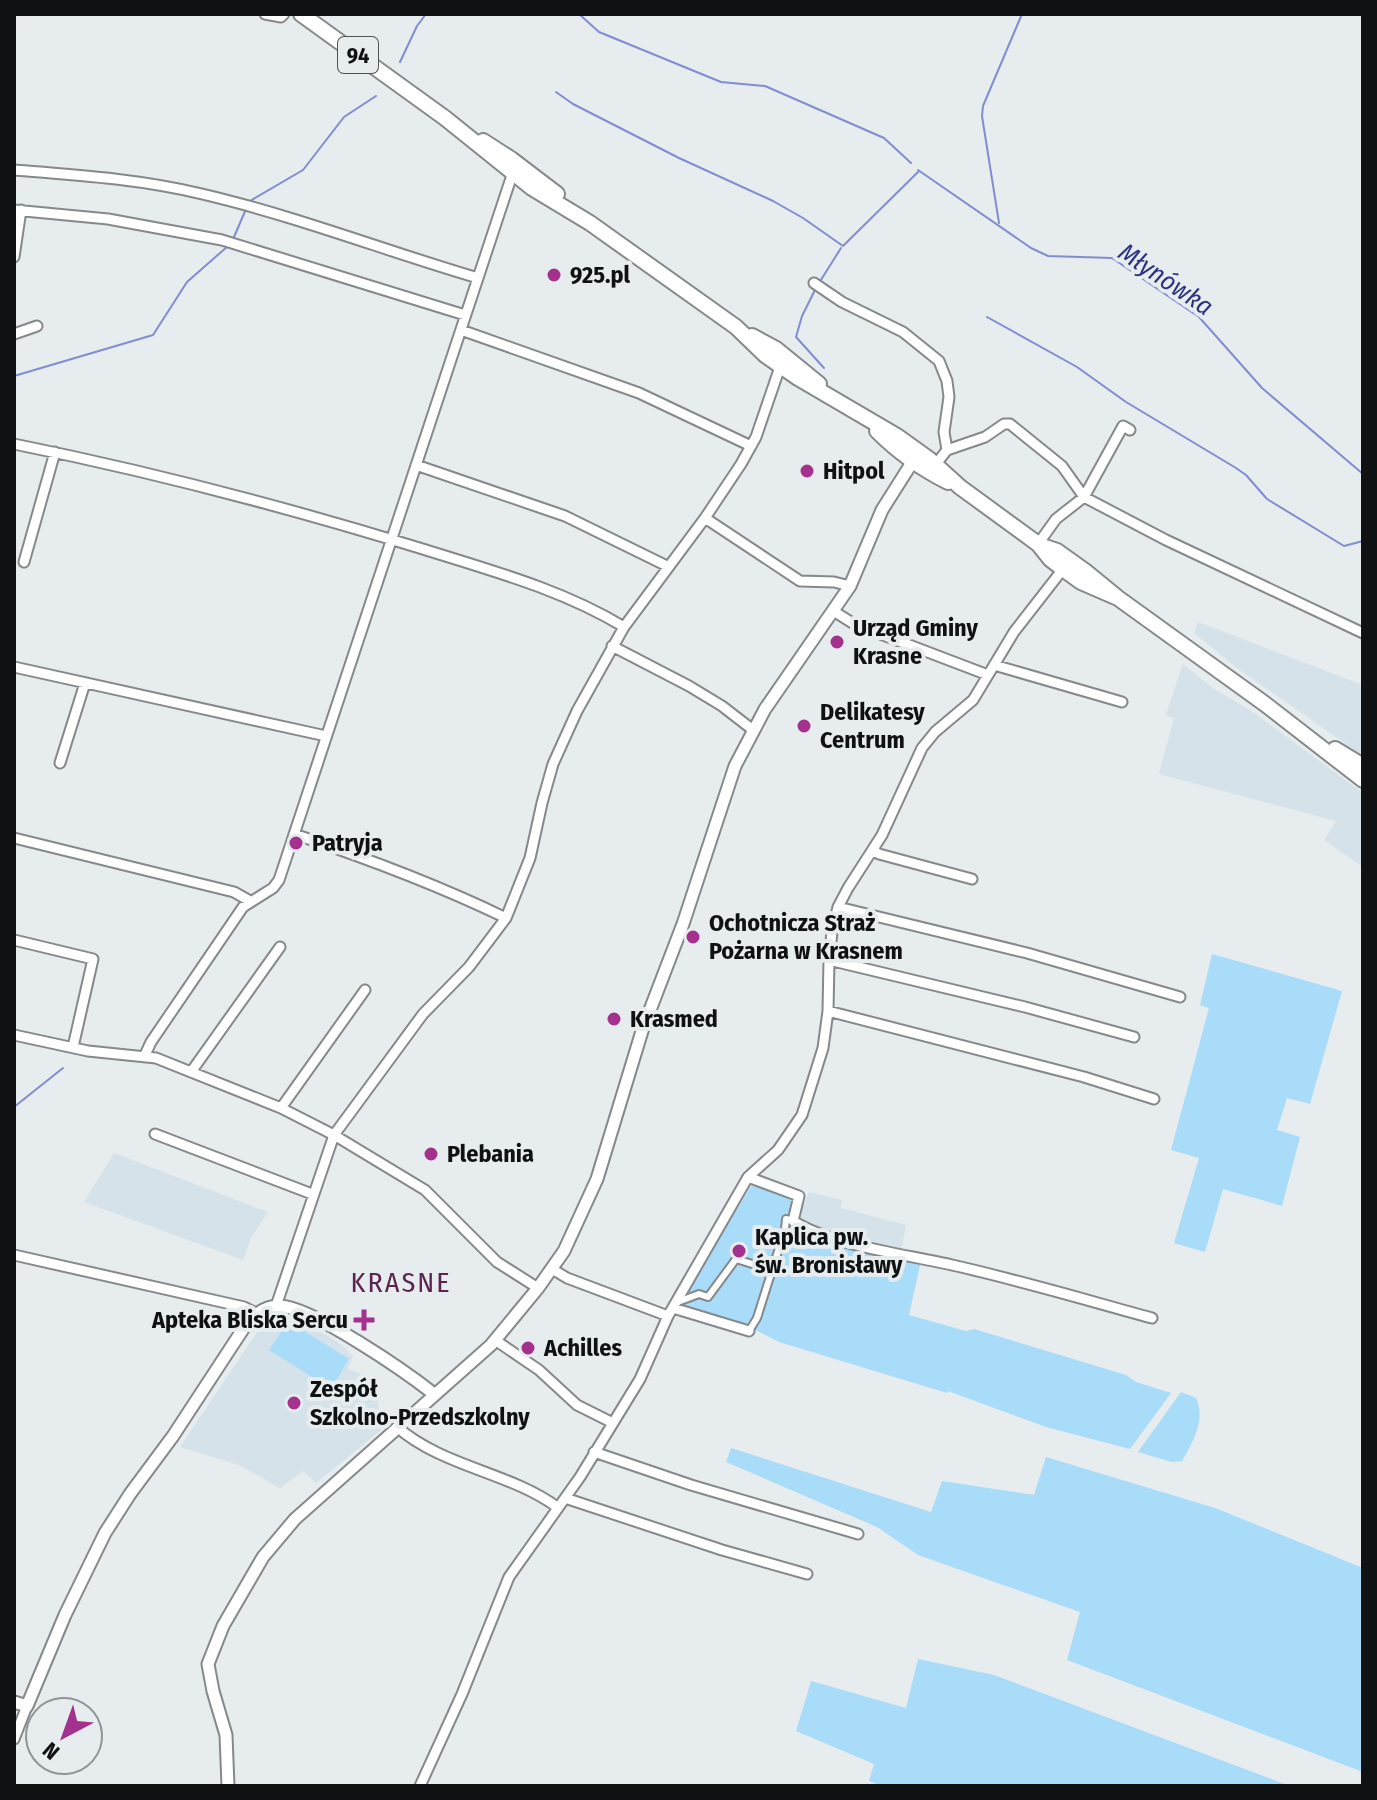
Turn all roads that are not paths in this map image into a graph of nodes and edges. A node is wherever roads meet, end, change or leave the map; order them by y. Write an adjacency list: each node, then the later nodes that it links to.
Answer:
1 (265, 14): 2 (street)
2 (284, 14)
3 (301, 14): 4 (main road, 94)
4 (445, 118): 5 (main road, 94); 7 (main road, 94)
5 (511, 159): 7 (street); 8 (main road, 94)
6 (14, 170): 12 (street)
7 (514, 175): 8 (street); 10 (main road, 94); 12 (street)
8 (533, 175): 10 (main road, 94)
9 (18, 210): 11 (street); 14 (street)
10 (590, 223): 16 (main road, 94)
11 (14, 257)
12 (478, 278): 14 (street)
13 (814, 283): 28 (street)
14 (465, 315): 17 (street)
15 (37, 326): 18 (street)
16 (736, 327): 19 (main road, 94); 20 (main road, 94)
17 (461, 330): 27 (street); 32 (street)
18 (14, 334)
19 (776, 349): 20 (street); 21 (main road, 94)
20 (782, 367): 21 (street); 22 (main road, 94); 27 (street)
21 (804, 370): 22 (main road, 94)
22 (831, 396): 23 (main road, 94)
23 (866, 420): 26 (main road, 94); 30 (main road, 94)
24 (1130, 430): 34 (street)
25 (14, 444): 29 (street)
26 (908, 444): 30 (street); 31 (main road, 94)
27 (751, 446): 35 (street)
28 (947, 450): 31 (street); 34 (street)
29 (55, 452): 36 (street); 39 (street)
30 (913, 461): 31 (street); 33 (main road, 94); 43 (street)
31 (932, 462): 33 (main road, 94)
32 (416, 465): 36 (street); 40 (street)
33 (960, 487): 37 (main road, 94)
34 (1084, 497): 37 (street); 47 (street)
35 (705, 518): 40 (street); 43 (street)
36 (391, 539): 46 (street); 56 (street)
37 (1039, 545): 38 (main road, 94); 41 (main road, 94)
38 (1061, 553): 41 (street); 42 (main road, 94)
39 (24, 562)
40 (667, 566): 46 (street)
41 (1063, 569): 42 (street); 44 (main road, 94); 49 (street)
42 (1085, 571): 44 (main road, 94)
43 (850, 586): 45 (street)
44 (1118, 598): 54 (main road, 94)
45 (835, 612): 51 (street); 55 (street)
46 (624, 627): 48 (street)
47 (1363, 633)
48 (612, 646): 55 (street); 66 (street)
49 (994, 665): 51 (street); 53 (street)
50 (14, 667): 52 (street)
51 (988, 675): 62 (street)
52 (85, 683): 56 (street); 57 (street)
53 (1122, 702)
54 (1296, 727): 58 (main road, 94); 59 (main road, 94)
55 (753, 730): 86 (street)
56 (326, 736): 60 (street)
57 (60, 763)
58 (1363, 766)
59 (1363, 780)
60 (294, 834): 64 (street); 66 (street)
61 (14, 838): 64 (street)
62 (873, 850): 63 (street); 65 (street)
63 (972, 879)
64 (250, 901): 76 (street)
65 (838, 907): 69 (street); 71 (street)
66 (506, 918): 81 (street)
67 (14, 940): 75 (street)
68 (280, 947): 77 (street)
69 (829, 960): 72 (street); 74 (street)
70 (365, 990): 79 (street)
71 (1180, 997)
72 (828, 1011): 78 (street); 82 (street)
73 (14, 1035): 75 (street)
74 (1134, 1037)
75 (73, 1047): 76 (street)
76 (145, 1055): 77 (street)
77 (191, 1072): 79 (street)
78 (1154, 1099)
79 (281, 1108): 81 (street)
80 (155, 1134): 83 (street)
81 (334, 1135): 83 (street); 88 (street)
82 (748, 1177): 84 (street); 90 (street)
83 (312, 1194): 89 (street)
84 (793, 1221): 87 (street); 92 (street)
85 (14, 1255): 91 (street)
86 (552, 1269): 88 (street); 90 (street)
87 (772, 1270): 90 (street); 93 (street)
88 (538, 1288): 94 (street)
89 (276, 1306): 91 (street); 95 (street)
90 (672, 1309): 93 (street); 96 (street)
91 (256, 1313): 103 (street)
92 (1152, 1318)
93 (749, 1331)
94 (495, 1340): 95 (street); 96 (street)
95 (434, 1394): 97 (street)
96 (611, 1422): 98 (street)
97 (397, 1427): 100 (street); 106 (street)
98 (594, 1452): 99 (street); 101 (street)
99 (565, 1498): 100 (street); 102 (street)
100 (557, 1507): 107 (street)
101 (858, 1534)
102 (807, 1574)
103 (31, 1696)
104 (24, 1714): 105 (street)
105 (14, 1739)
106 (228, 1786)
107 (420, 1786)

